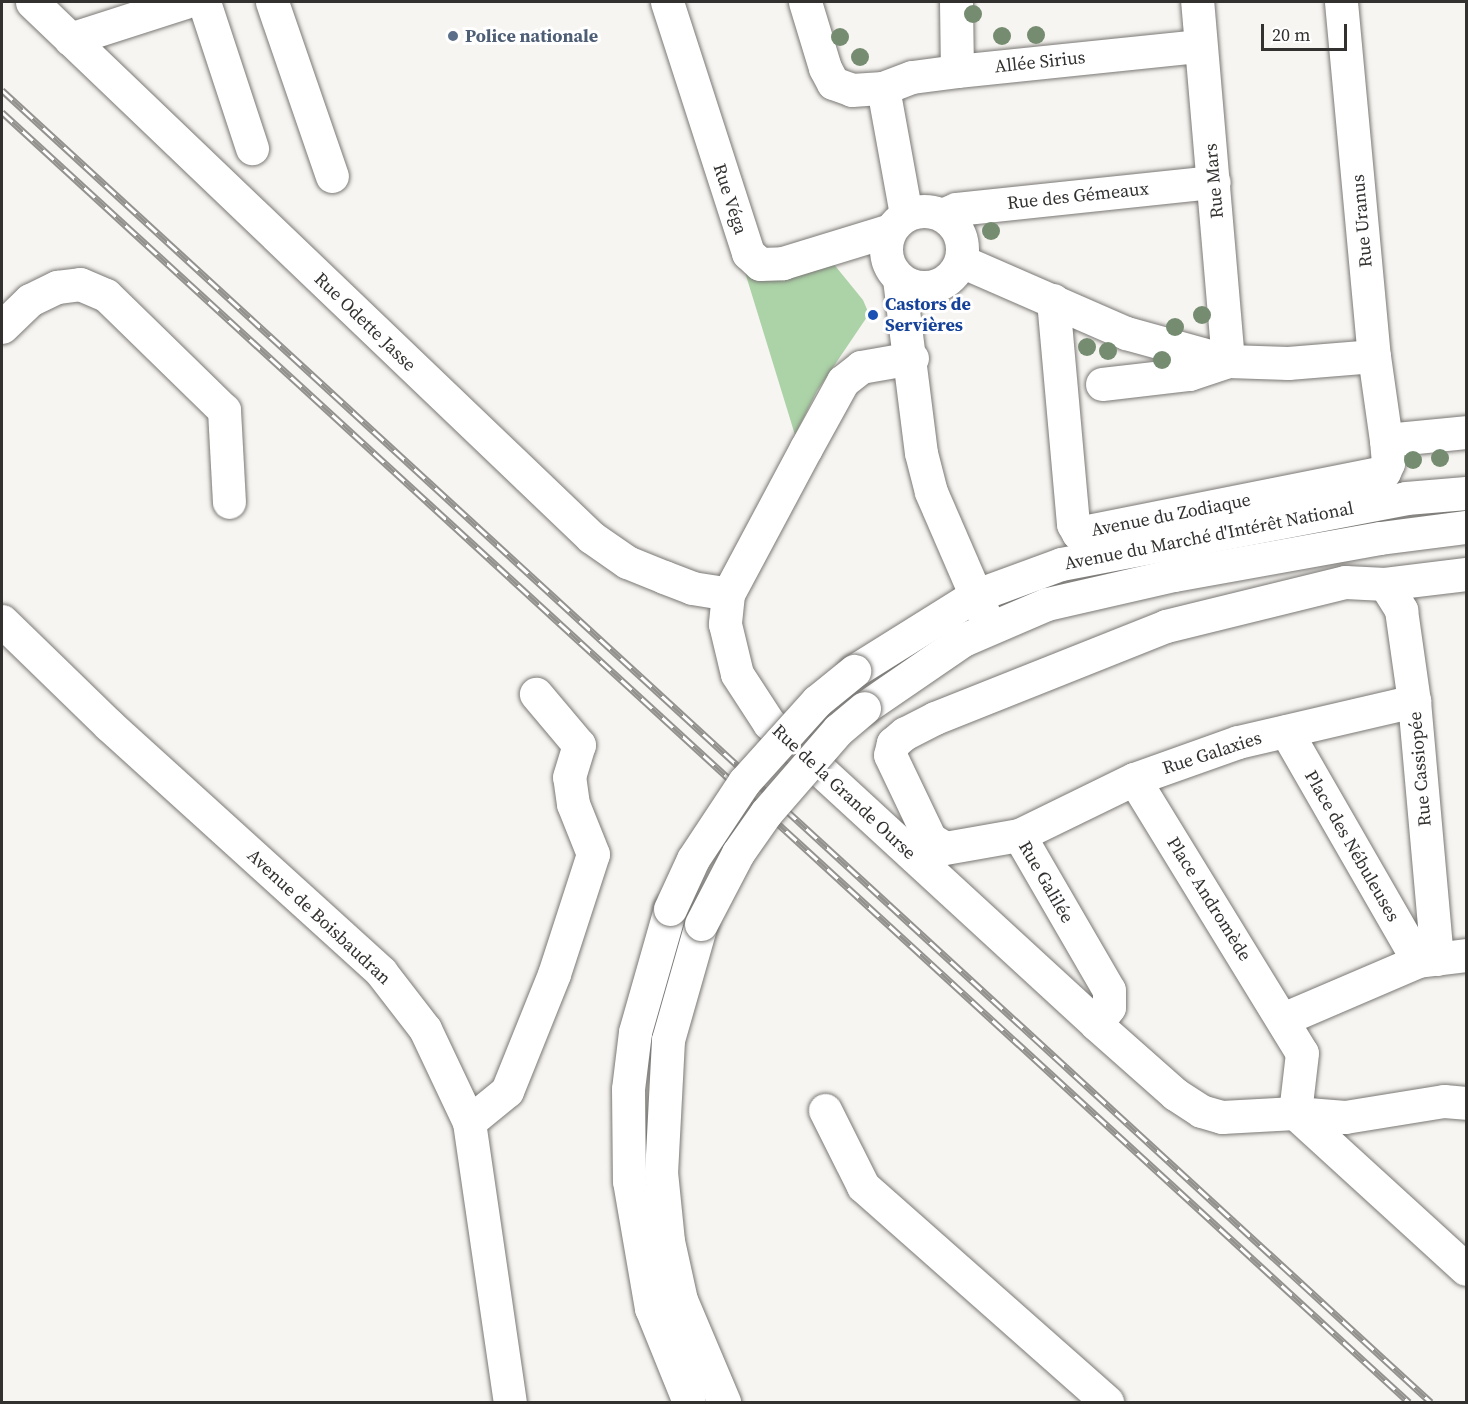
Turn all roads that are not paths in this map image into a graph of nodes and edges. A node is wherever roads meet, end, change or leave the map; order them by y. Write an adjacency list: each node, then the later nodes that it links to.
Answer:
1 (32, 2): 10 (street, Rue Odette Jasse)
2 (185, 2): 10 (street)
3 (204, 2): 14 (street)
4 (272, 2): 15 (street)
5 (666, 2): 18 (street, Rue Véga)
6 (805, 2): 13 (street, Allée Sirius)
7 (956, 2): 12 (street)
8 (1197, 2): 11 (street, Rue Mars)
9 (1341, 2): 23 (street, Rue Uranus)
10 (70, 39): 34 (street, Rue Odette Jasse)
11 (1200, 46): 12 (street, Allée Sirius); 16 (street, Rue Mars)
12 (957, 70): 13 (street, Allée Sirius)
13 (883, 88): 18 (street)
14 (252, 148)
15 (332, 176)
16 (1214, 182): 17 (street, Rue des Gémeaux); 25 (street, Rue Mars)
17 (942, 215): 18 (street); 19 (street)
18 (898, 222): 20 (street)
19 (952, 272): 20 (street); 21 (street); 24 (street)
20 (899, 279): 24 (street)
21 (1053, 300): 25 (street); 28 (street, Avenue du Zodiaque)
22 (2, 327): 30 (street)
23 (1374, 356): 25 (street); 28 (street, Rue Uranus)
24 (912, 358): 34 (street, Rue de la Grande Ourse); 35 (street)
25 (1228, 361): 26 (street)
26 (1102, 384)
27 (1467, 432): 28 (street)
28 (1386, 440)
29 (1467, 493): 35 (street, Avenue du Marché d'Intérêt National)
30 (229, 502)
31 (1467, 527): 37 (street, Avenue du Marché d'Intérêt National)
32 (1467, 574): 33 (street, Rue Galilée)
33 (1385, 584): 39 (street, Rue Cassiopée); 42 (street, Rue Galilée)
34 (728, 594): 45 (street, Rue de la Grande Ourse)
35 (974, 596): 37 (street); 52 (street, Avenue du Marché d'Intérêt National, bridge)
36 (2, 621): 49 (street, Avenue de Boisbaudran)
37 (990, 626): 53 (street, Avenue du Marché d'Intérêt National, bridge)
38 (536, 694): 49 (street)
39 (1414, 700): 40 (street, Rue Galaxies); 43 (street, Rue Cassiopée)
40 (1286, 731): 41 (street, Rue Galaxies); 43 (street, Place des Nébuleuses)
41 (1134, 779): 42 (street, Rue Galaxies); 44 (street, Place Andromède)
42 (1019, 835): 45 (street, Rue Galilée)
43 (1440, 958): 44 (street)
44 (1283, 1019): 48 (street, Place Andromède)
45 (1096, 1024): 48 (street)
46 (1467, 1103): 48 (street)
47 (825, 1110): 54 (street)
48 (1295, 1113): 50 (street)
49 (469, 1122): 51 (street, Avenue de Boisbaudran)
50 (1467, 1269)
51 (510, 1402)
52 (689, 1402)
53 (724, 1402)
54 (1107, 1402)

